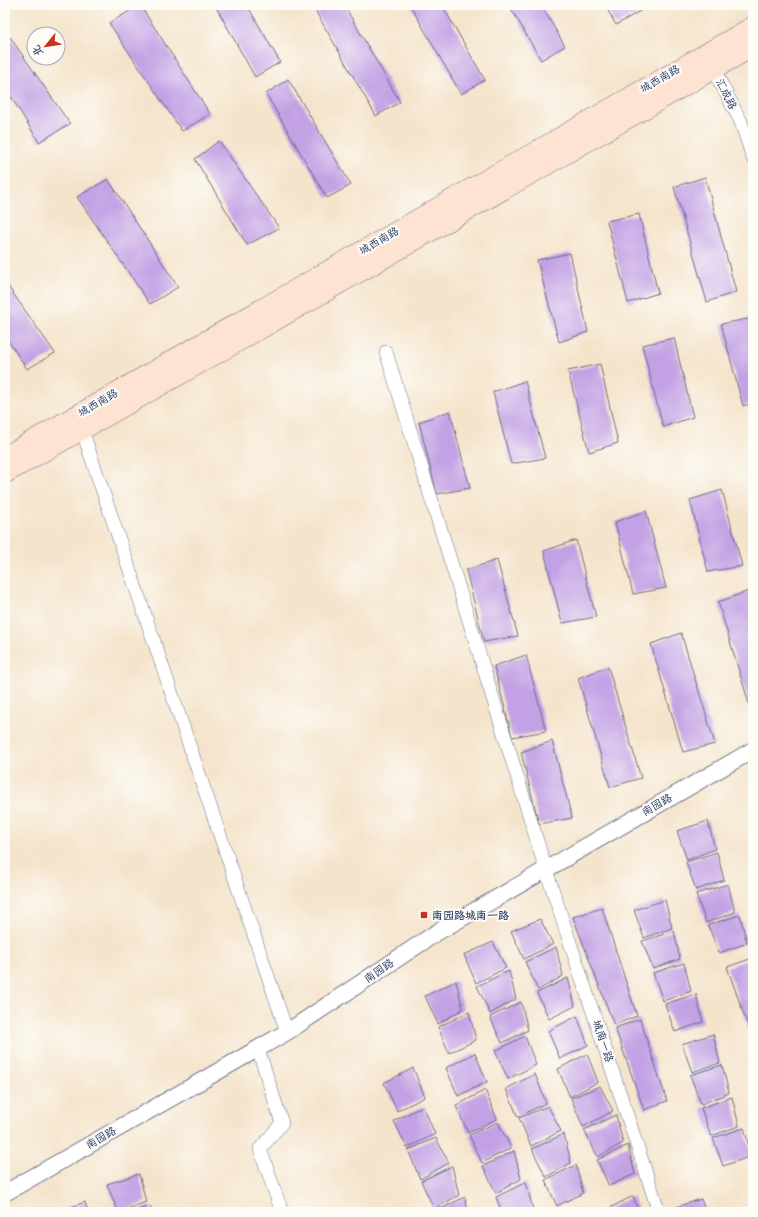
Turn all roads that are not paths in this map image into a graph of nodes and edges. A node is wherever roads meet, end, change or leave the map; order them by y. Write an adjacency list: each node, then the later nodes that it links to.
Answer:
1 (753, 26): 3 (main road, 城西南路)
2 (753, 47): 3 (main road, 城西南路)
3 (709, 61): 4 (street, 汇成路); 6 (main road, 城西南路); 7 (main road, 城西南路)
4 (753, 158)
5 (386, 352): 10 (street, 城南一路)
6 (82, 430): 8 (main road, 城西南路); 11 (street)
7 (5, 456)
8 (5, 474)
9 (753, 750): 10 (street, 南园路)
10 (546, 870): 11 (street, 南园路); 15 (street, 城南一路)
11 (287, 1032): 12 (street, 南园路)
12 (258, 1048): 13 (street, 南园路); 14 (street)
13 (5, 1193)
14 (282, 1212)
15 (660, 1212)

